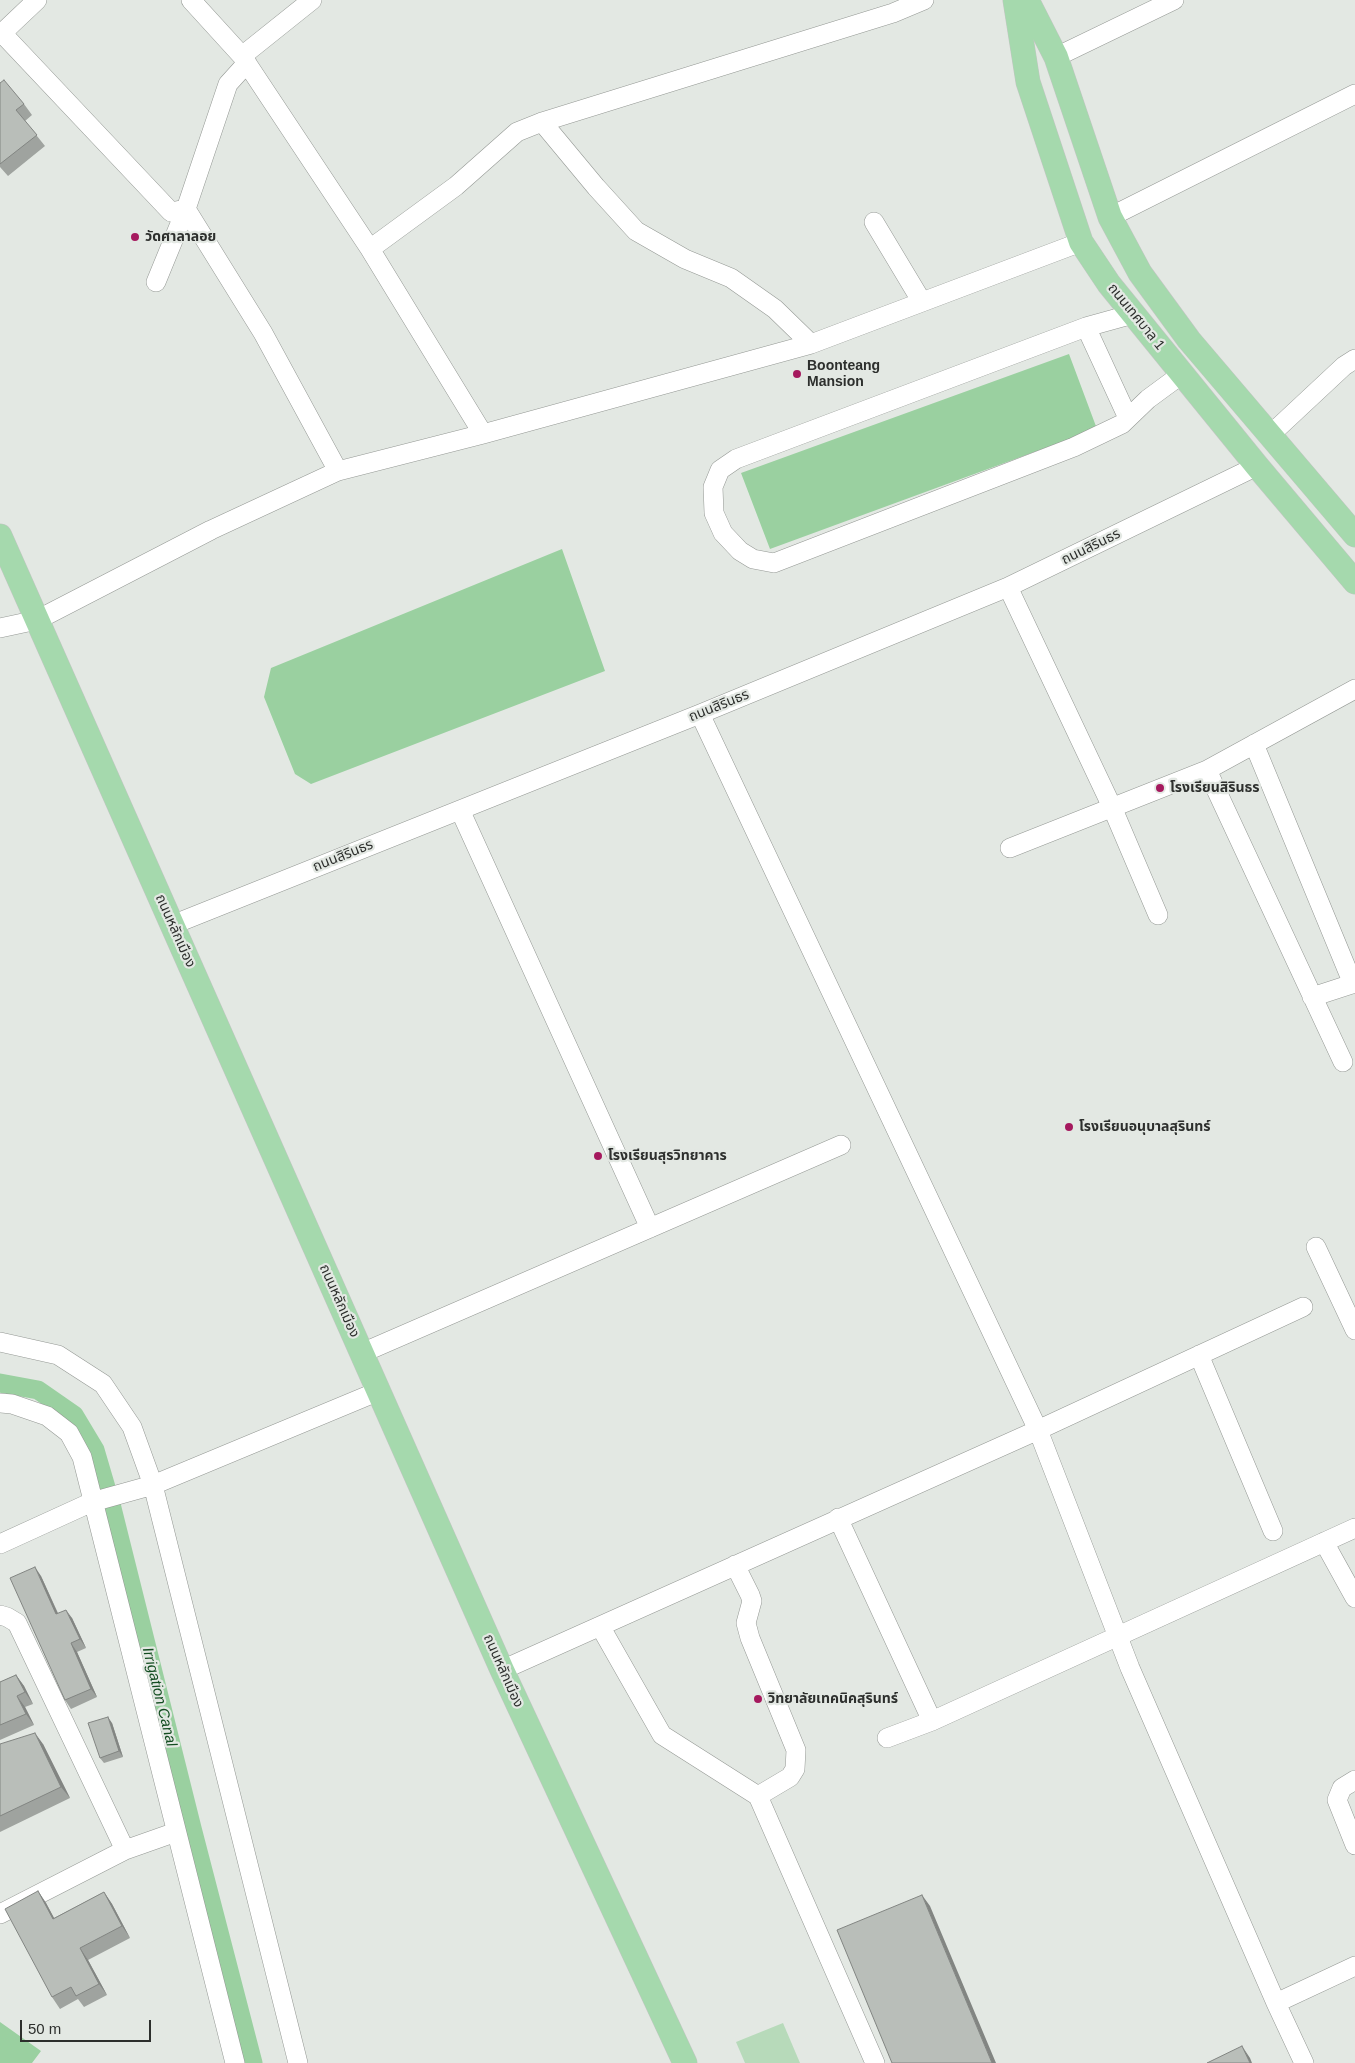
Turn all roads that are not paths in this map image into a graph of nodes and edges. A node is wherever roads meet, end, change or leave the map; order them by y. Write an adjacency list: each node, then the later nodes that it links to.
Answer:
1 (37, 0): 8 (street)
2 (191, 0): 10 (street)
3 (312, 0): 10 (street)
4 (924, 0): 12 (street)
5 (1015, 0): 16 (main road, ถนนเทศบาล 1)
6 (1028, 0): 9 (main road, ถนนเทศบาล 1)
7 (1174, 0): 9 (street)
8 (1, 34): 13 (street)
9 (1056, 57): 14 (main road, ถนนเทศบาล 1)
10 (244, 59): 13 (street); 17 (street)
11 (1355, 94): 14 (street)
12 (542, 122): 17 (street); 22 (street)
13 (186, 209): 18 (street); 29 (street)
14 (1110, 217): 27 (main road, ถนนเทศบาล 1)
15 (874, 222): 19 (street)
16 (1080, 242): 19 (street); 20 (main road, ถนนเทศบาล 1)
17 (370, 249): 26 (street)
18 (156, 282)
19 (922, 302): 22 (street)
20 (1133, 314): 21 (street); 24 (main road, ถนนเทศบาล 1)
21 (1086, 327): 25 (street); 25 (street)
22 (811, 344): 26 (street)
23 (1355, 359): 27 (street)
24 (1182, 374): 25 (street); 28 (main road, ถนนเทศบาล 1)
25 (1128, 418)
26 (483, 434): 29 (street)
27 (1269, 436): 30 (main road, ถนนเทศบาล 1)
28 (1257, 466): 32 (main road, ถนนเทศบาล 1); 33 (street, ถนนสิรินธร)
29 (338, 472): 34 (street)
30 (1355, 535)
31 (0, 536): 34 (main road, ถนนหลักเมือง)
32 (1355, 582)
33 (1008, 587): 37 (street, ถนนสิรินธร); 40 (street)
34 (37, 620): 35 (street); 44 (main road, ถนนหลักเมือง)
35 (0, 628)
36 (1355, 689): 38 (street)
37 (700, 714): 41 (street, ถนนสิรินธร); 58 (street)
38 (1254, 744): 39 (street); 45 (street)
39 (1207, 770): 40 (street); 46 (street)
40 (1112, 807): 42 (street); 43 (street)
41 (460, 810): 44 (street, ถนนสิรินธร); 49 (street)
42 (1010, 848)
43 (1158, 915)
44 (172, 925): 54 (main road, ถนนหลักเมือง)
45 (1354, 983): 46 (street)
46 (1312, 997): 47 (street)
47 (1343, 1062)
48 (841, 1145): 49 (street)
49 (650, 1228): 54 (street)
50 (1316, 1247): 52 (street)
51 (1303, 1307): 55 (street)
52 (1355, 1330)
53 (0, 1342): 59 (street)
54 (362, 1353): 56 (main road, ถนนหลักเมือง)
55 (1199, 1355): 58 (street); 63 (street)
56 (378, 1391): 59 (street); 71 (main road, ถนนหลักเมือง)
57 (0, 1403): 60 (street)
58 (1038, 1430): 61 (street); 70 (street)
59 (152, 1485): 60 (street); 83 (street)
60 (92, 1502): 65 (street); 76 (street)
61 (838, 1518): 66 (street); 72 (street)
62 (1355, 1528): 64 (street)
63 (1273, 1531)
64 (1324, 1542): 67 (street); 70 (street)
65 (0, 1544)
66 (735, 1565): 69 (street); 75 (street)
67 (1355, 1598)
68 (0, 1615): 78 (street)
69 (600, 1626): 71 (street); 75 (street)
70 (1117, 1636): 72 (street); 81 (street)
71 (502, 1670): 84 (main road, ถนนหลักเมือง)
72 (932, 1721): 73 (street)
73 (888, 1738)
74 (1355, 1780): 77 (street)
75 (758, 1796): 85 (street)
76 (176, 1832): 78 (street); 82 (street)
77 (1355, 1845)
78 (125, 1850): 79 (street)
79 (0, 1914)
80 (1355, 1966): 81 (street)
81 (1276, 2003): 86 (street)
82 (235, 2063)
83 (298, 2063)
84 (684, 2063)
85 (875, 2063)
86 (1304, 2063)

